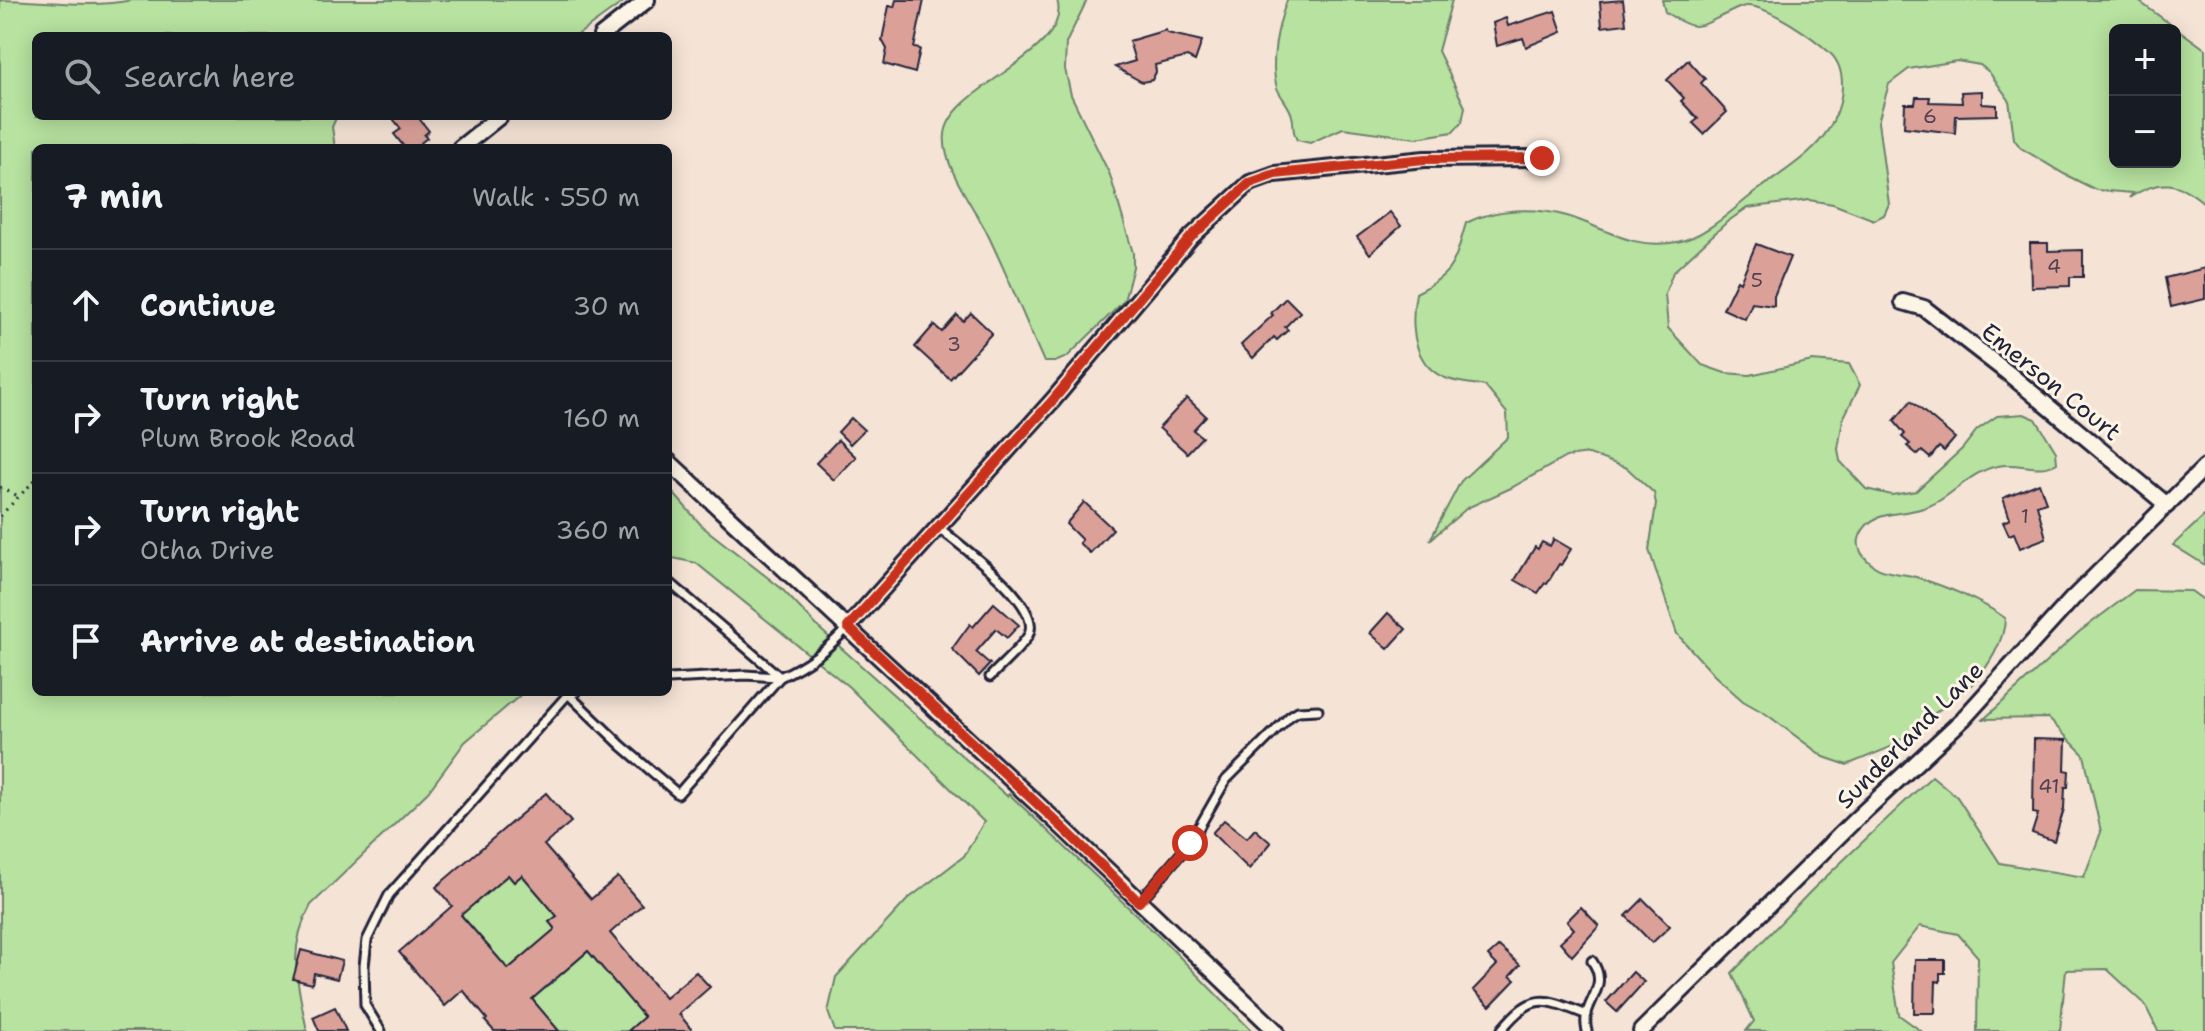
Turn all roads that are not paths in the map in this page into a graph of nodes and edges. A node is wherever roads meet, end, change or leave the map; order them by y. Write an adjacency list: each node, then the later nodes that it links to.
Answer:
1 (647, 0): 2 (street)
2 (606, 32)
3 (495, 120): 4 (street)
4 (465, 144)
5 (1542, 158): 10 (street)
6 (1903, 302): 9 (street, Emerson Court)
7 (672, 465): 12 (street)
8 (2205, 467): 9 (street, Sunderland Lane)
9 (2167, 505): 26 (street, Sunderland Lane)
10 (938, 527): 12 (street); 14 (lane)
11 (672, 584): 13 (lane)
12 (848, 627): 13 (lane); 19 (street)
13 (780, 677): 15 (lane); 17 (lane)
14 (990, 677)
15 (672, 679)
16 (568, 696): 24 (lane)
17 (574, 696)
18 (1318, 710): 19 (lane)
19 (1139, 902): 25 (street)
20 (1592, 961): 21 (lane)
21 (1587, 1015): 22 (lane); 23 (lane)
22 (1583, 1029)
23 (1504, 1030)
24 (381, 1031)
25 (1276, 1031)
26 (1641, 1031)

